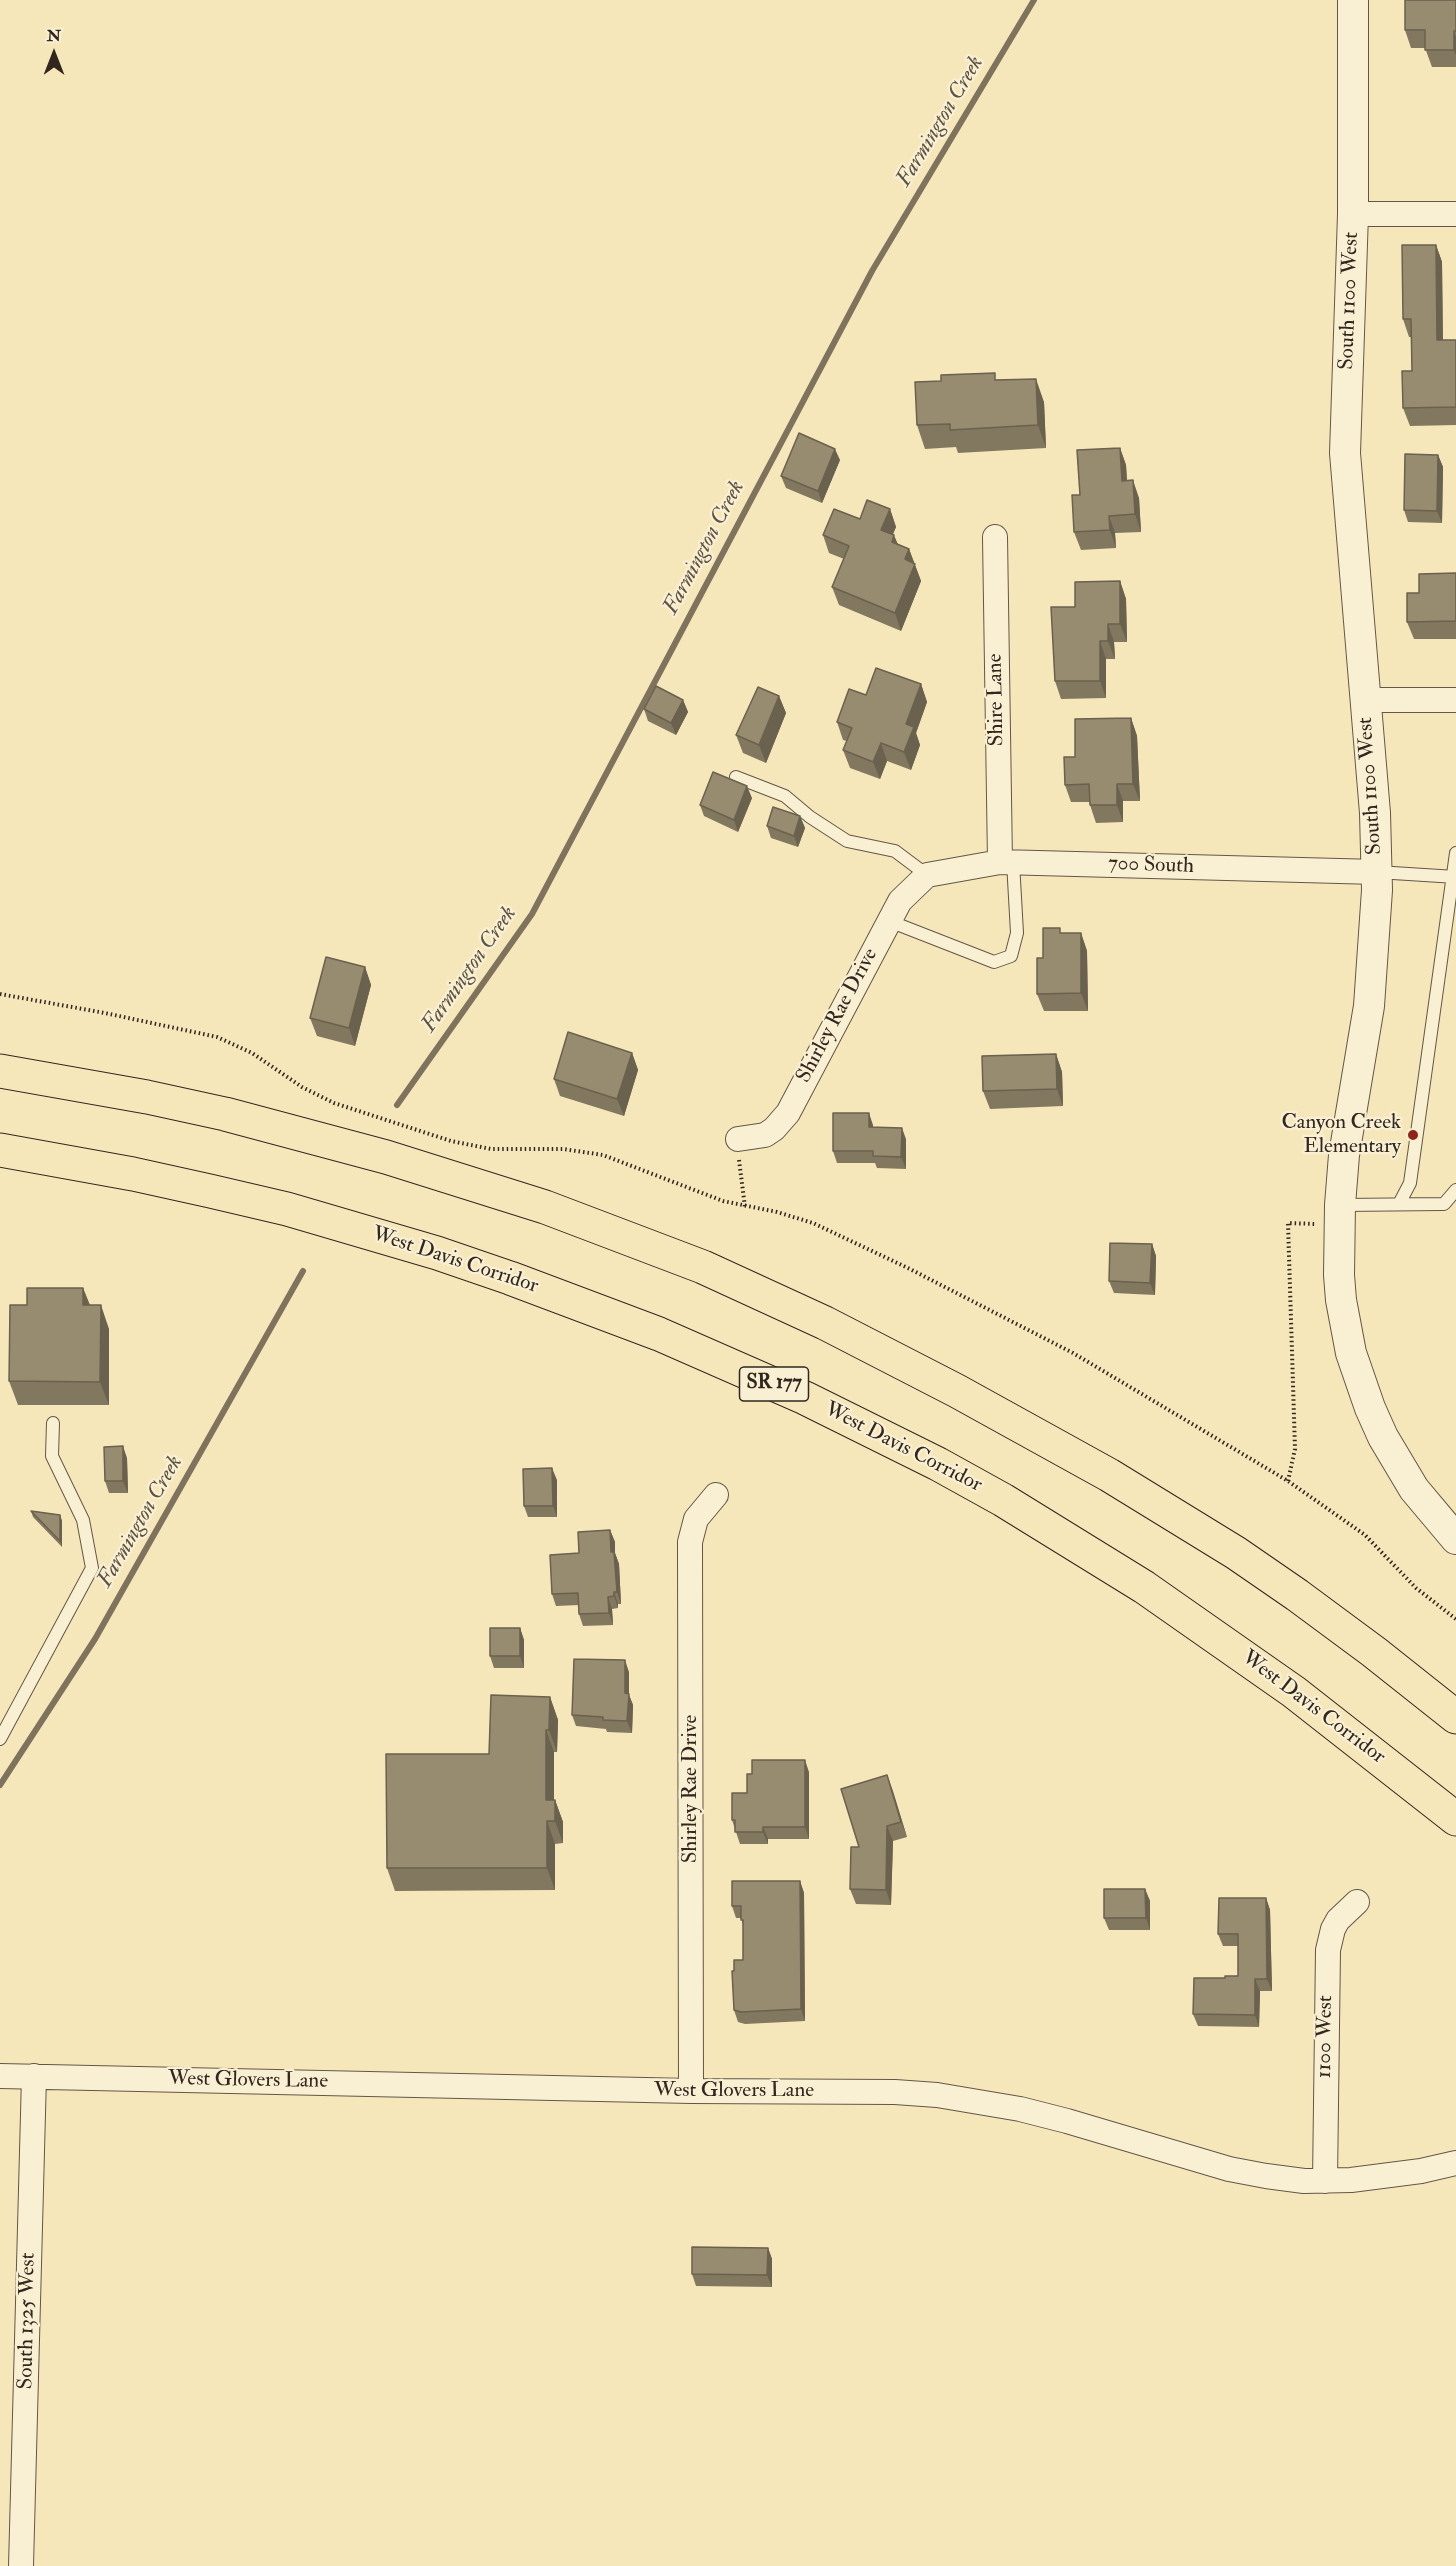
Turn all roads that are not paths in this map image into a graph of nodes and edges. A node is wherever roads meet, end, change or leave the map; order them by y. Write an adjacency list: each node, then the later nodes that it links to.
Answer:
1 (1353, 0): 2 (street, South 1100 West)
2 (1353, 214): 3 (street); 5 (street, South 1100 West)
3 (1456, 214)
4 (995, 537): 9 (street, Shire Lane)
5 (1364, 700): 6 (street); 10 (street, South 1100 West)
6 (1456, 700)
7 (736, 777): 11 (lane)
8 (1456, 853): 12 (lane)
9 (1006, 862): 10 (street, 700 South); 11 (street, 700 South); 13 (lane)
10 (1377, 872): 12 (lane); 19 (street, South 1100 West)
11 (927, 875): 13 (street, Shirley Rae Drive)
12 (1454, 877): 18 (lane)
13 (889, 921): 15 (street, Shirley Rae Drive)
14 (0, 1071): 23 (highway)
15 (738, 1139)
16 (0, 1150): 25 (highway, West Davis Corridor / SR 177)
17 (1456, 1190): 18 (lane)
18 (1399, 1204): 19 (lane)
19 (1339, 1215): 22 (street, South 1100 West)
20 (53, 1423): 24 (lane)
21 (716, 1495): 29 (street, Shirley Rae Drive)
22 (1456, 1539)
23 (1456, 1717)
24 (0, 1739)
25 (1456, 1819)
26 (1357, 1902): 31 (street, 1100 West)
27 (0, 2076): 28 (street, West Glovers Lane)
28 (34, 2076): 29 (street, West Glovers Lane); 32 (street, South 1325 West)
29 (691, 2091): 31 (street, West Glovers Lane)
30 (1456, 2163): 31 (street, West Glovers Lane)
31 (1325, 2181)
32 (21, 2566)

